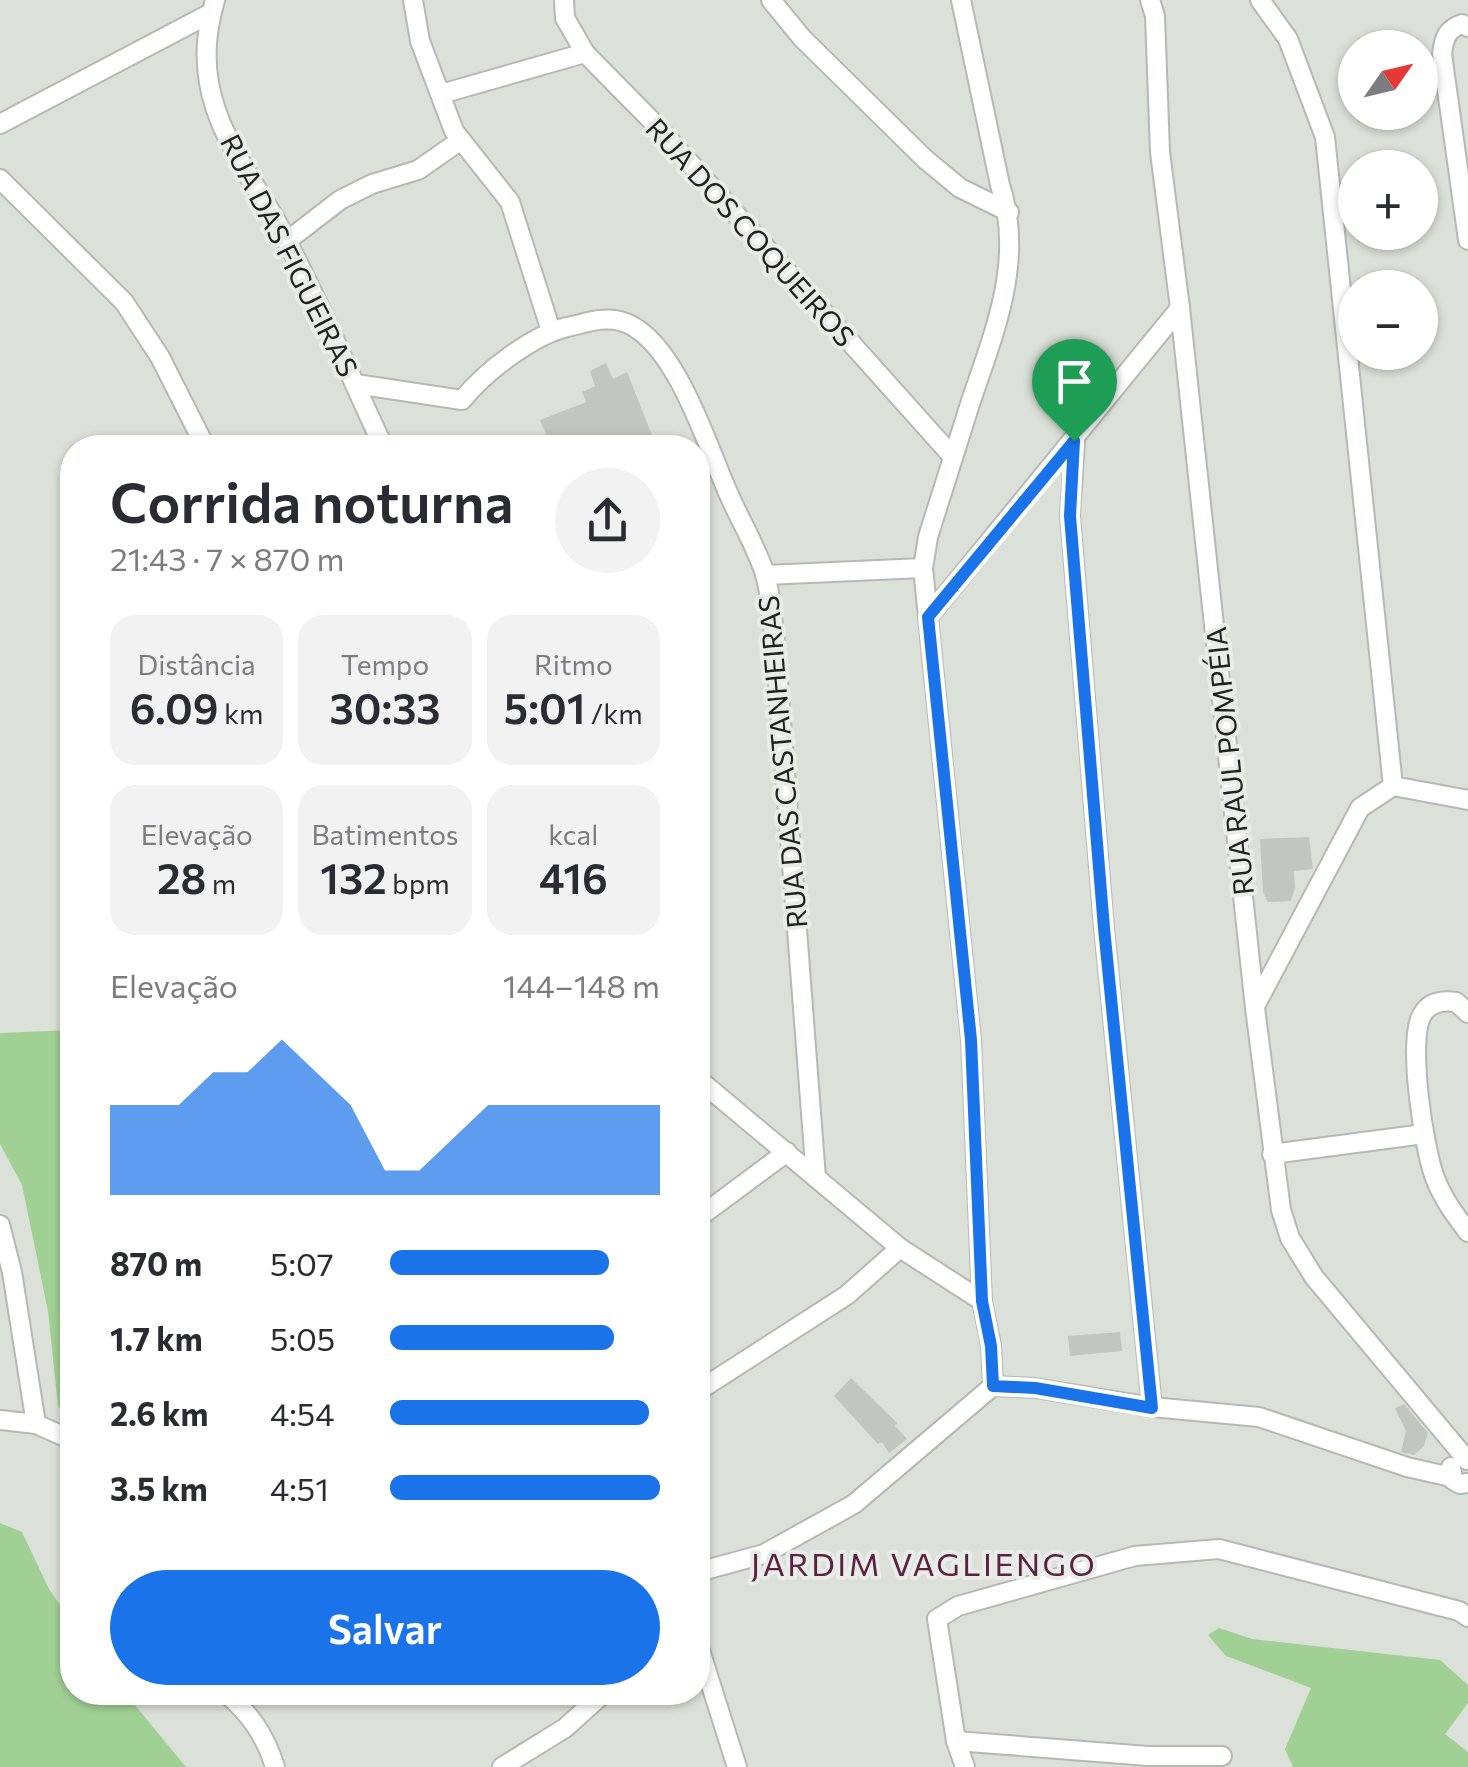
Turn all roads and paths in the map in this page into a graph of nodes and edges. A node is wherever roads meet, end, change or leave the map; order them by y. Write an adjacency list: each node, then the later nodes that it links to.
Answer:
1 (414, 0): 10 (street)
2 (564, 0): 9 (street, RUA DOS COQUEIROS)
3 (772, 0): 14 (street)
4 (962, 0): 14 (street)
5 (1150, 0): 17 (street, RUA RAUL POMPÉIA)
6 (1260, 0): 29 (street)
7 (213, 7): 11 (street); 16 (street, RUA DAS FIGUEIRAS)
8 (1468, 27): 15 (street)
9 (584, 53): 10 (street); 25 (street, RUA DOS COQUEIROS)
10 (442, 94): 12 (street)
11 (0, 124)
12 (461, 140): 16 (street); 18 (street)
13 (0, 179): 20 (street)
14 (1009, 212): 25 (street)
15 (1468, 240)
16 (287, 241): 19 (street, RUA DAS FIGUEIRAS)
17 (1180, 308): 23 (street); 31 (street, RUA RAUL POMPÉIA)
18 (550, 331): 19 (street, RUA DAS CASTANHEIRAS); 22 (street, RUA DAS CASTANHEIRAS)
19 (356, 384): 21 (street, RUA DAS FIGUEIRAS)
20 (199, 435)
21 (378, 435)
22 (706, 435)
23 (1074, 441): 28 (street); 45 (street)
24 (710, 446): 27 (street, RUA DAS CASTANHEIRAS)
25 (952, 457): 26 (street)
26 (923, 568): 27 (street); 28 (street)
27 (765, 575): 37 (street, RUA DAS CASTANHEIRAS)
28 (928, 617): 42 (street)
29 (1393, 786): 30 (street); 31 (street)
30 (1468, 800)
31 (1254, 1008): 36 (street, RUA RAUL POMPÉIA)
32 (1468, 1013): 34 (street)
33 (710, 1088): 35 (street)
34 (1424, 1134): 36 (street); 40 (street)
35 (786, 1152): 37 (street); 38 (street)
36 (1272, 1154): 49 (street, RUA RAUL POMPÉIA)
37 (816, 1178): 41 (street)
38 (710, 1209)
39 (0, 1225): 47 (street)
40 (1468, 1232)
41 (900, 1248): 42 (street); 43 (street)
42 (982, 1301): 44 (street)
43 (710, 1383)
44 (993, 1386): 45 (street); 51 (street)
45 (1152, 1408): 50 (street)
46 (0, 1420): 47 (street)
47 (36, 1424): 48 (street)
48 (60, 1435)
49 (1467, 1460): 50 (street)
50 (1459, 1480)
51 (710, 1569)
52 (1468, 1618): 56 (street)
53 (710, 1682): 61 (street)
54 (240, 1705): 59 (street)
55 (591, 1705): 60 (street)
56 (956, 1741): 57 (street); 62 (street)
57 (1004, 1746): 58 (street); 63 (street)
58 (1222, 1756)
59 (275, 1767)
60 (502, 1767)
61 (737, 1767)
62 (965, 1767)
63 (1003, 1767)

